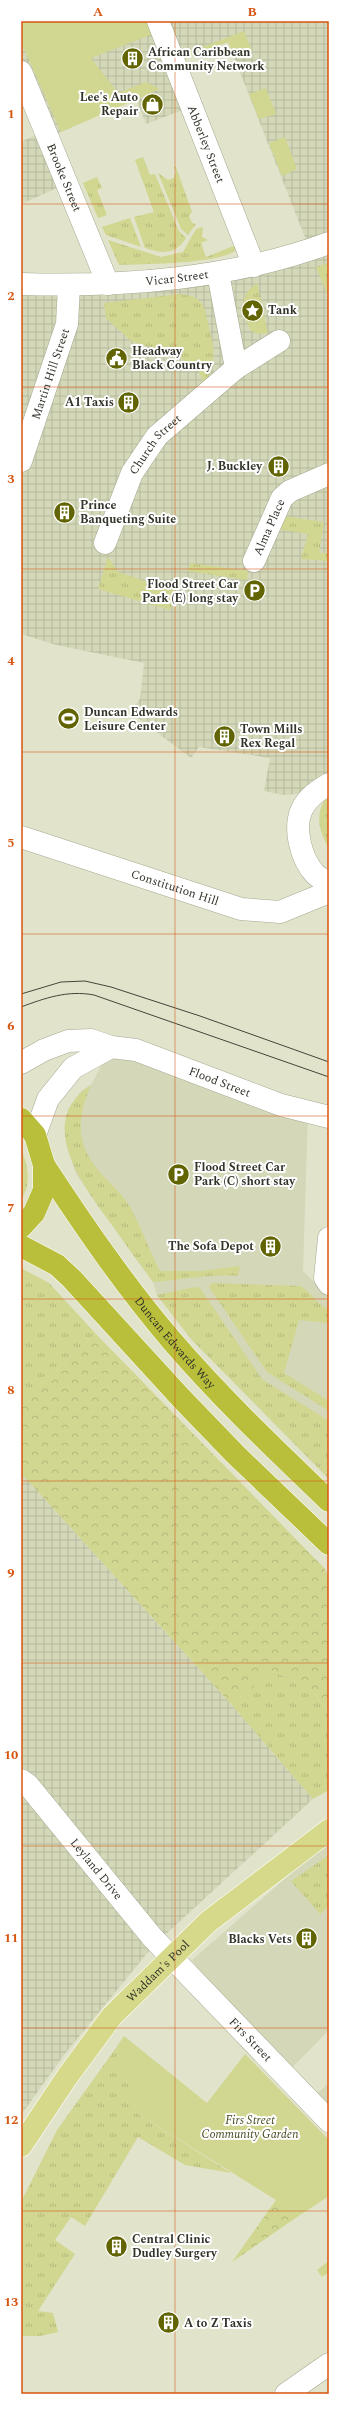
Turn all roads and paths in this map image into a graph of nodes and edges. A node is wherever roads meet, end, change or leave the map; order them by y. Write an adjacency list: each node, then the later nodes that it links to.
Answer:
1 (158, 21): 4 (street, Abberley Street)
2 (21, 72): 7 (street, Brooke Street)
3 (329, 243): 4 (street, Vicar Street)
4 (254, 266): 5 (street, Vicar Street)
5 (218, 273): 7 (street, Vicar Street); 10 (street)
6 (21, 284): 8 (street, Vicar Street)
7 (108, 284): 8 (street, Vicar Street)
8 (69, 286): 11 (street, Martin Hill Street)
9 (279, 341): 10 (street, Church Street)
10 (236, 368): 13 (street, Church Street)
11 (21, 461)
12 (329, 474): 14 (street, Alma Place)
13 (105, 543)
14 (254, 561)
15 (321, 789): 17 (street)
16 (21, 838): 18 (street, Constitution Hill)
17 (329, 882)
18 (329, 892)
19 (111, 1047): 20 (street, Flood Street); 21 (street, Flood Street); 22 (street)
20 (21, 1062)
21 (329, 1117)
22 (28, 1127): 23 (highway)
23 (44, 1165): 24 (highway); 28 (highway, Duncan Edwards Way)
24 (21, 1227)
25 (329, 1238): 27 (street)
26 (21, 1246): 29 (highway)
27 (329, 1284)
28 (329, 1501)
29 (329, 1544)
30 (21, 1780): 32 (street, Leyland Drive)
31 (329, 1830): 32 (main road, Waddam's Pool)
32 (173, 1958): 33 (street, Firs Street); 34 (main road, Waddam's Pool)
33 (329, 2121)
34 (21, 2146)
35 (329, 2364): 36 (street)
36 (286, 2394)

